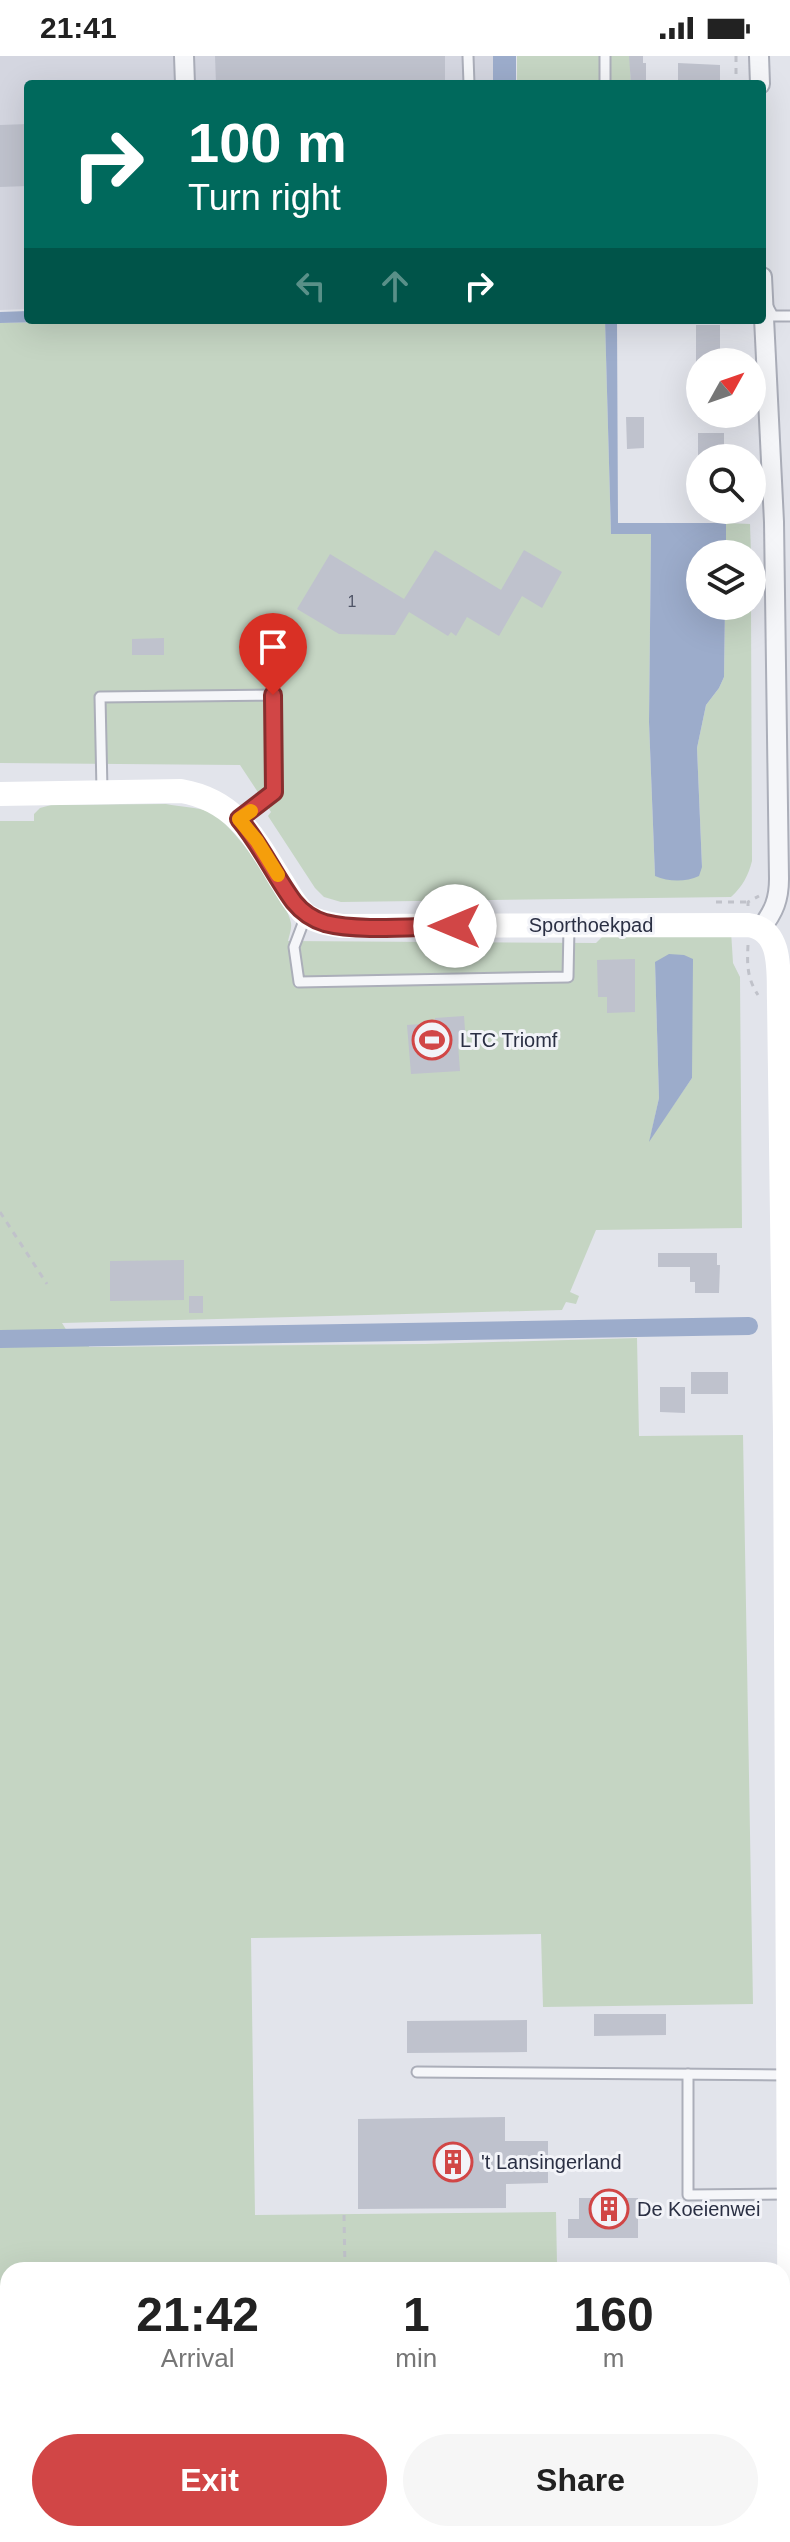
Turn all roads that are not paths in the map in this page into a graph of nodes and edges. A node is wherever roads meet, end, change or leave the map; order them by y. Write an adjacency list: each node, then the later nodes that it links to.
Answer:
1 (184, 56): 5 (street)
2 (468, 56): 6 (lane)
3 (605, 56): 7 (lane)
4 (759, 56): 8 (street)
5 (185, 80)
6 (469, 80)
7 (605, 80)
8 (760, 80)
9 (766, 303): 10 (lane)
10 (790, 316)
11 (765, 324): 12 (street)
12 (782, 521): 18 (street)
13 (102, 793): 14 (street); 15 (street); 15 (lane)
14 (0, 794)
15 (239, 819): 16 (street)
16 (307, 915): 17 (street, Sporthoekpad); 17 (lane)
17 (569, 925): 18 (street, Sporthoekpad)
18 (761, 928): 21 (street)
19 (417, 2072): 20 (lane)
20 (688, 2074): 21 (lane); 22 (lane)
21 (788, 2075): 22 (street)
22 (789, 2194): 23 (street)
23 (789, 2262)

